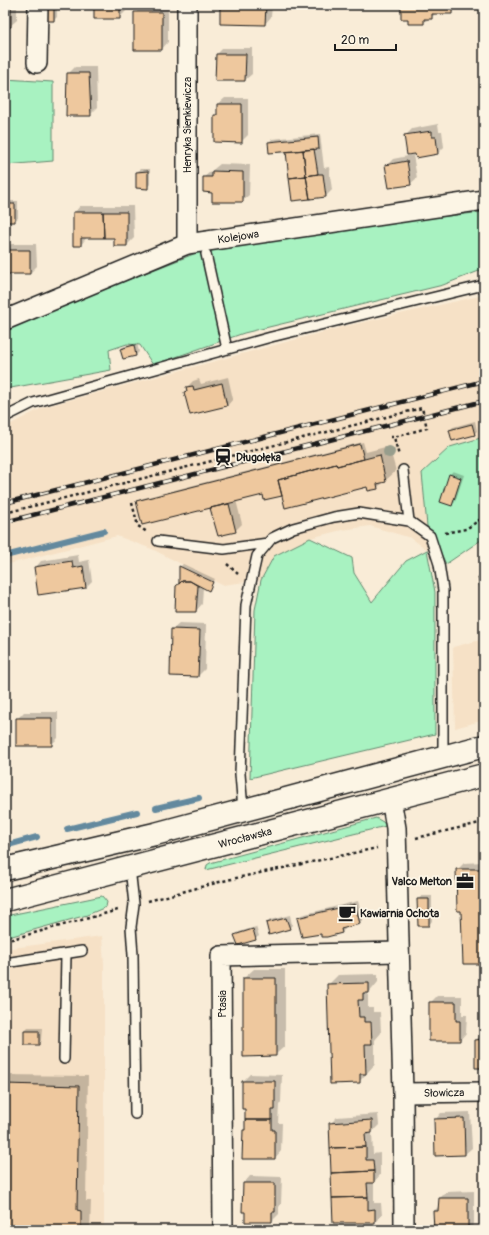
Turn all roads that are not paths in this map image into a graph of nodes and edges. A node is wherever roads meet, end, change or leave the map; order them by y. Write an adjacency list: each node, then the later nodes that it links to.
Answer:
1 (38, 5): 3 (street)
2 (187, 5): 5 (street, Henryka Sienkiewicza)
3 (37, 63)
4 (484, 200): 5 (street, Kolejowa)
5 (187, 244): 8 (street, Kolejowa)
6 (206, 254): 9 (lane)
7 (484, 285): 9 (lane)
8 (5, 320)
9 (227, 349): 10 (lane)
10 (5, 417)
11 (403, 470): 12 (lane)
12 (409, 521): 14 (lane); 16 (lane)
13 (158, 541): 14 (lane)
14 (268, 543): 19 (lane)
15 (484, 746): 16 (main road)
16 (443, 756): 19 (main road)
17 (484, 775): 18 (main road, Wrocławska)
18 (391, 799): 20 (main road, Wrocławska); 24 (street)
19 (243, 809): 21 (main road)
20 (130, 868): 22 (main road, Wrocławska); 30 (lane)
21 (5, 869)
22 (5, 900)
23 (82, 951): 25 (lane)
24 (400, 952): 29 (street); 31 (street, Ptasia)
25 (66, 954): 26 (lane); 27 (lane)
26 (5, 963)
27 (64, 1059)
28 (484, 1092): 29 (street, Słowicza)
29 (404, 1093): 32 (street)
30 (135, 1114)
31 (223, 1230)
32 (404, 1230)

